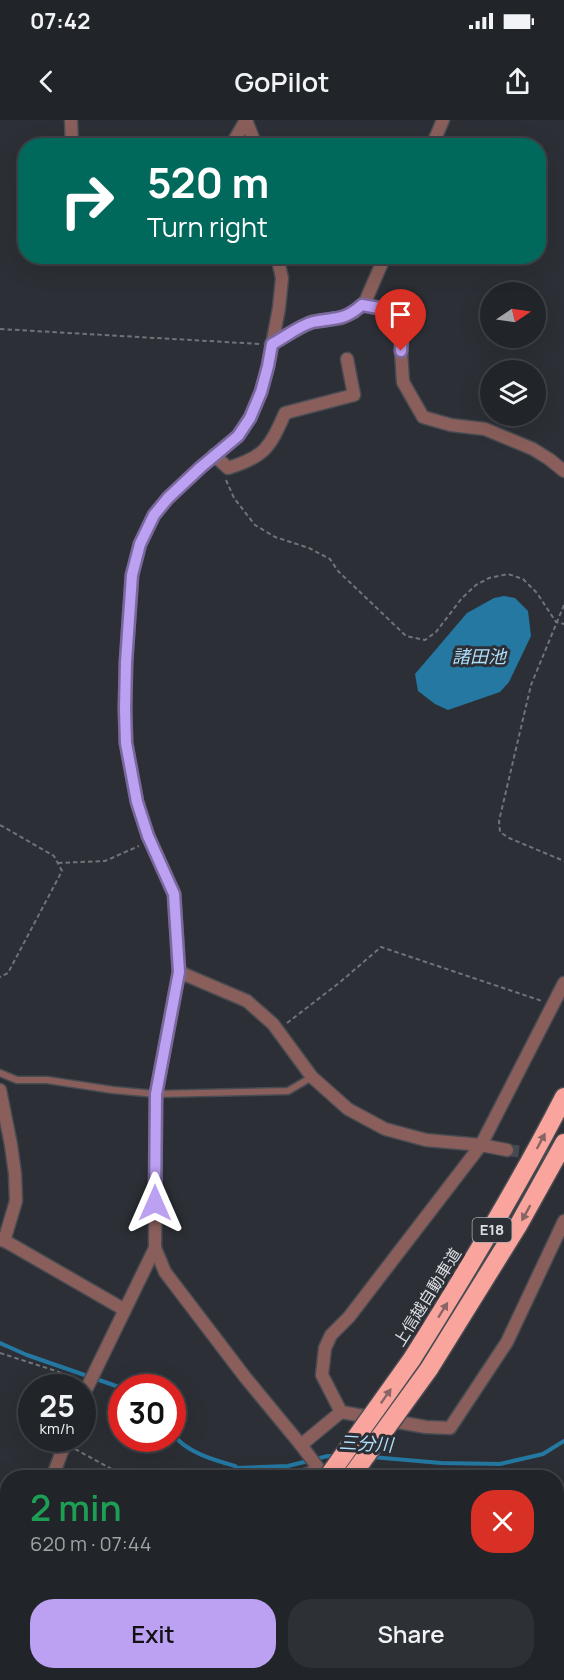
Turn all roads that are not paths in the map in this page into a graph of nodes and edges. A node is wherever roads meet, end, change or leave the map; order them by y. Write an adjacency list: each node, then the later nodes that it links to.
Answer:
1 (71, 120): 4 (street)
2 (246, 120): 5 (street); 6 (street)
3 (443, 120): 7 (street)
4 (72, 138)
5 (236, 138)
6 (253, 138)
7 (435, 138)
8 (279, 264): 11 (street)
9 (382, 264): 10 (street)
10 (362, 305): 11 (street); 14 (street)
11 (272, 344): 13 (street)
12 (347, 359): 13 (street)
13 (214, 455): 15 (street)
14 (564, 471)
15 (179, 972): 18 (street); 20 (street)
16 (564, 983): 23 (street)
17 (0, 1073): 20 (lane)
18 (312, 1077): 20 (lane); 23 (street)
19 (0, 1090): 26 (street)
20 (156, 1094): 27 (street)
21 (564, 1097): 35 (highway, 上信越自動車道 / E18, one-way to 21, bridge)
22 (564, 1143): 36 (highway, E18, one-way to 36, bridge)
23 (480, 1145): 24 (street); 30 (street)
24 (507, 1150)
25 (564, 1221): 30 (street)
26 (2, 1240): 28 (street)
27 (154, 1248): 28 (street); 31 (street)
28 (125, 1310): 29 (street)
29 (93, 1374)
30 (341, 1412): 31 (street)
31 (302, 1445): 34 (street)
32 (62, 1452): 33 (street)
33 (55, 1470)
34 (320, 1470)
35 (327, 1470)
36 (356, 1470)

